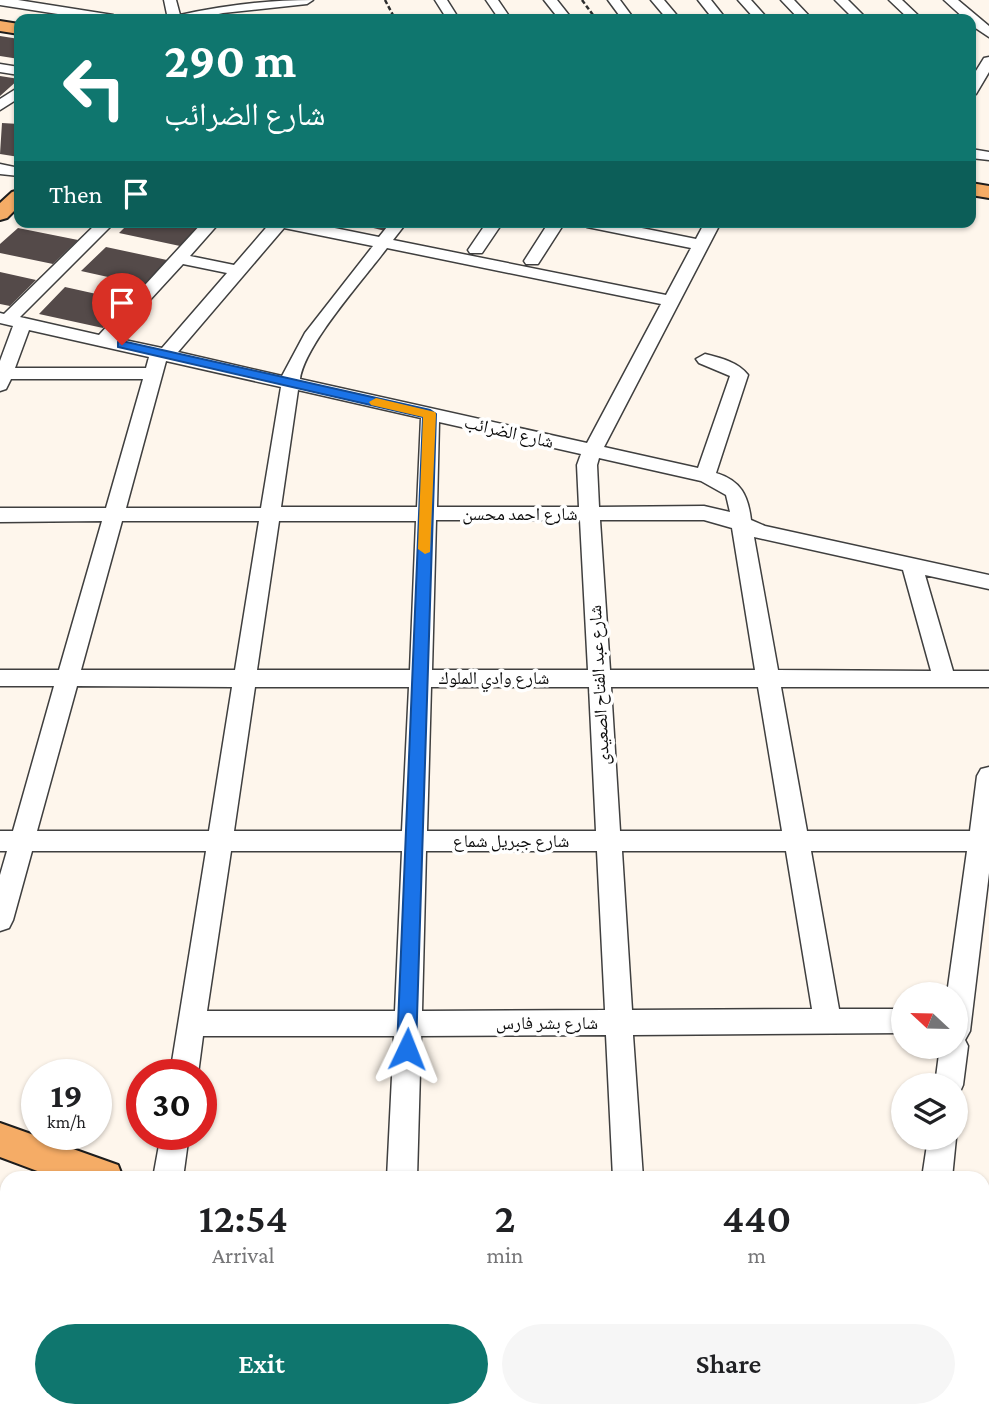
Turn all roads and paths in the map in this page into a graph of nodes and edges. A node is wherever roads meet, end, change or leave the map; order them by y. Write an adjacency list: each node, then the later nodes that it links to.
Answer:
1 (307, 0): 11 (street)
2 (551, 0): 16 (street)
3 (657, 0): 17 (street)
4 (704, 0): 18 (street)
5 (744, 0): 19 (street)
6 (787, 0): 20 (street)
7 (841, 0): 21 (street)
8 (895, 0): 22 (street)
9 (950, 0): 23 (street)
10 (7, 1): 13 (street)
11 (286, 1): 12 (street)
12 (238, 4): 15 (street)
13 (65, 6): 14 (street)
14 (95, 14)
15 (200, 14)
16 (562, 14)
17 (670, 14)
18 (716, 14)
19 (757, 14)
20 (801, 14)
21 (856, 14)
22 (910, 14)
23 (967, 14)
24 (989, 61): 25 (street)
25 (976, 83)
26 (14, 95): 27 (street)
27 (0, 106)
28 (14, 187): 29 (main road)
29 (0, 200)
30 (14, 201): 31 (main road)
31 (0, 214)
32 (101, 228): 48 (street)
33 (206, 228): 44 (street)
34 (275, 228): 46 (street)
35 (341, 228): 41 (street)
36 (362, 228): 41 (street)
37 (491, 228): 43 (street)
38 (552, 228): 45 (street)
39 (622, 228): 42 (street)
40 (710, 228): 42 (street, شارع عبد الفتاح الصعيدى)
41 (391, 233): 43 (street); 47 (street); 53 (street)
42 (701, 245): 47 (street, شارع عبد الفتاح الصعيدى)
43 (476, 250): 45 (street)
44 (179, 258): 46 (street); 49 (street)
45 (532, 261): 47 (street)
46 (239, 271): 51 (street)
47 (674, 295): 55 (street, شارع عبد الفتاح الصعيدى)
48 (11, 320): 49 (street, شارع الضرائب); 52 (street)
49 (104, 340): 51 (street, شارع الضرائب)
50 (705, 359): 56 (street)
51 (159, 360): 52 (street); 53 (street, شارع الضرائب); 60 (street)
52 (1, 378)
53 (290, 383): 54 (street, شارع الضرائب); 61 (street)
54 (430, 414): 55 (street, شارع الضرائب); 57 (street)
55 (592, 451): 56 (street, شارع الضرائب); 58 (street, شارع عبد الفتاح الصعيدى)
56 (705, 476): 62 (street, شارع الضرائب)
57 (426, 514): 58 (street, شارع احمد محسن); 61 (street, شارع احمد محسن); 68 (street)
58 (590, 514): 62 (street, شارع احمد محسن); 69 (street, شارع عبد الفتاح الصعيدى)
59 (0, 515): 60 (street, شارع احمد محسن)
60 (113, 515): 61 (street, شارع احمد محسن); 66 (street)
61 (270, 515): 67 (street)
62 (741, 524): 63 (street, شارع احمد محسن); 70 (street)
63 (912, 565): 64 (street, شارع احمد محسن); 71 (street)
64 (989, 582)
65 (0, 678): 66 (street, شارع وادي الملوك)
66 (67, 678): 67 (street, شارع وادي الملوك); 75 (street)
67 (245, 678): 68 (street, شارع وادي الملوك); 76 (street)
68 (420, 678): 69 (street, شارع وادي الملوك); 77 (street)
69 (599, 679): 70 (street, شارع وادي الملوك); 78 (street, شارع عبد الفتاح الصعيدى)
70 (768, 679): 71 (street, شارع وادي الملوك); 79 (street)
71 (944, 679): 72 (street, شارع وادي الملوك)
72 (989, 679)
73 (989, 776): 74 (street)
74 (984, 832): 79 (street, شارع جبريل شماع); 81 (street)
75 (11, 841): 76 (street, شارع جبريل شماع); 80 (street)
76 (219, 841): 77 (street, شارع جبريل شماع); 85 (street)
77 (414, 841): 78 (street, شارع جبريل شماع); 86 (street)
78 (608, 841): 79 (street, شارع جبريل شماع); 84 (street, شارع عبد الفتاح الصعيدى)
79 (796, 841): 83 (street)
80 (0, 920)
81 (962, 982)
82 (891, 1021): 83 (street, شارع بشر فارس)
83 (828, 1022): 84 (street, شارع بشر فارس)
84 (619, 1023): 86 (street, شارع بشر فارس); 94 (street, شارع عبد الفتاح الصعيدى)
85 (192, 1024): 86 (street, شارع بشر فارس); 87 (street)
86 (408, 1024): 93 (street)
87 (186, 1059)
88 (0, 1140): 91 (main road)
89 (172, 1150): 92 (street)
90 (940, 1150): 95 (street)
91 (86, 1171)
92 (169, 1171)
93 (402, 1171)
94 (628, 1171)
95 (938, 1171)

